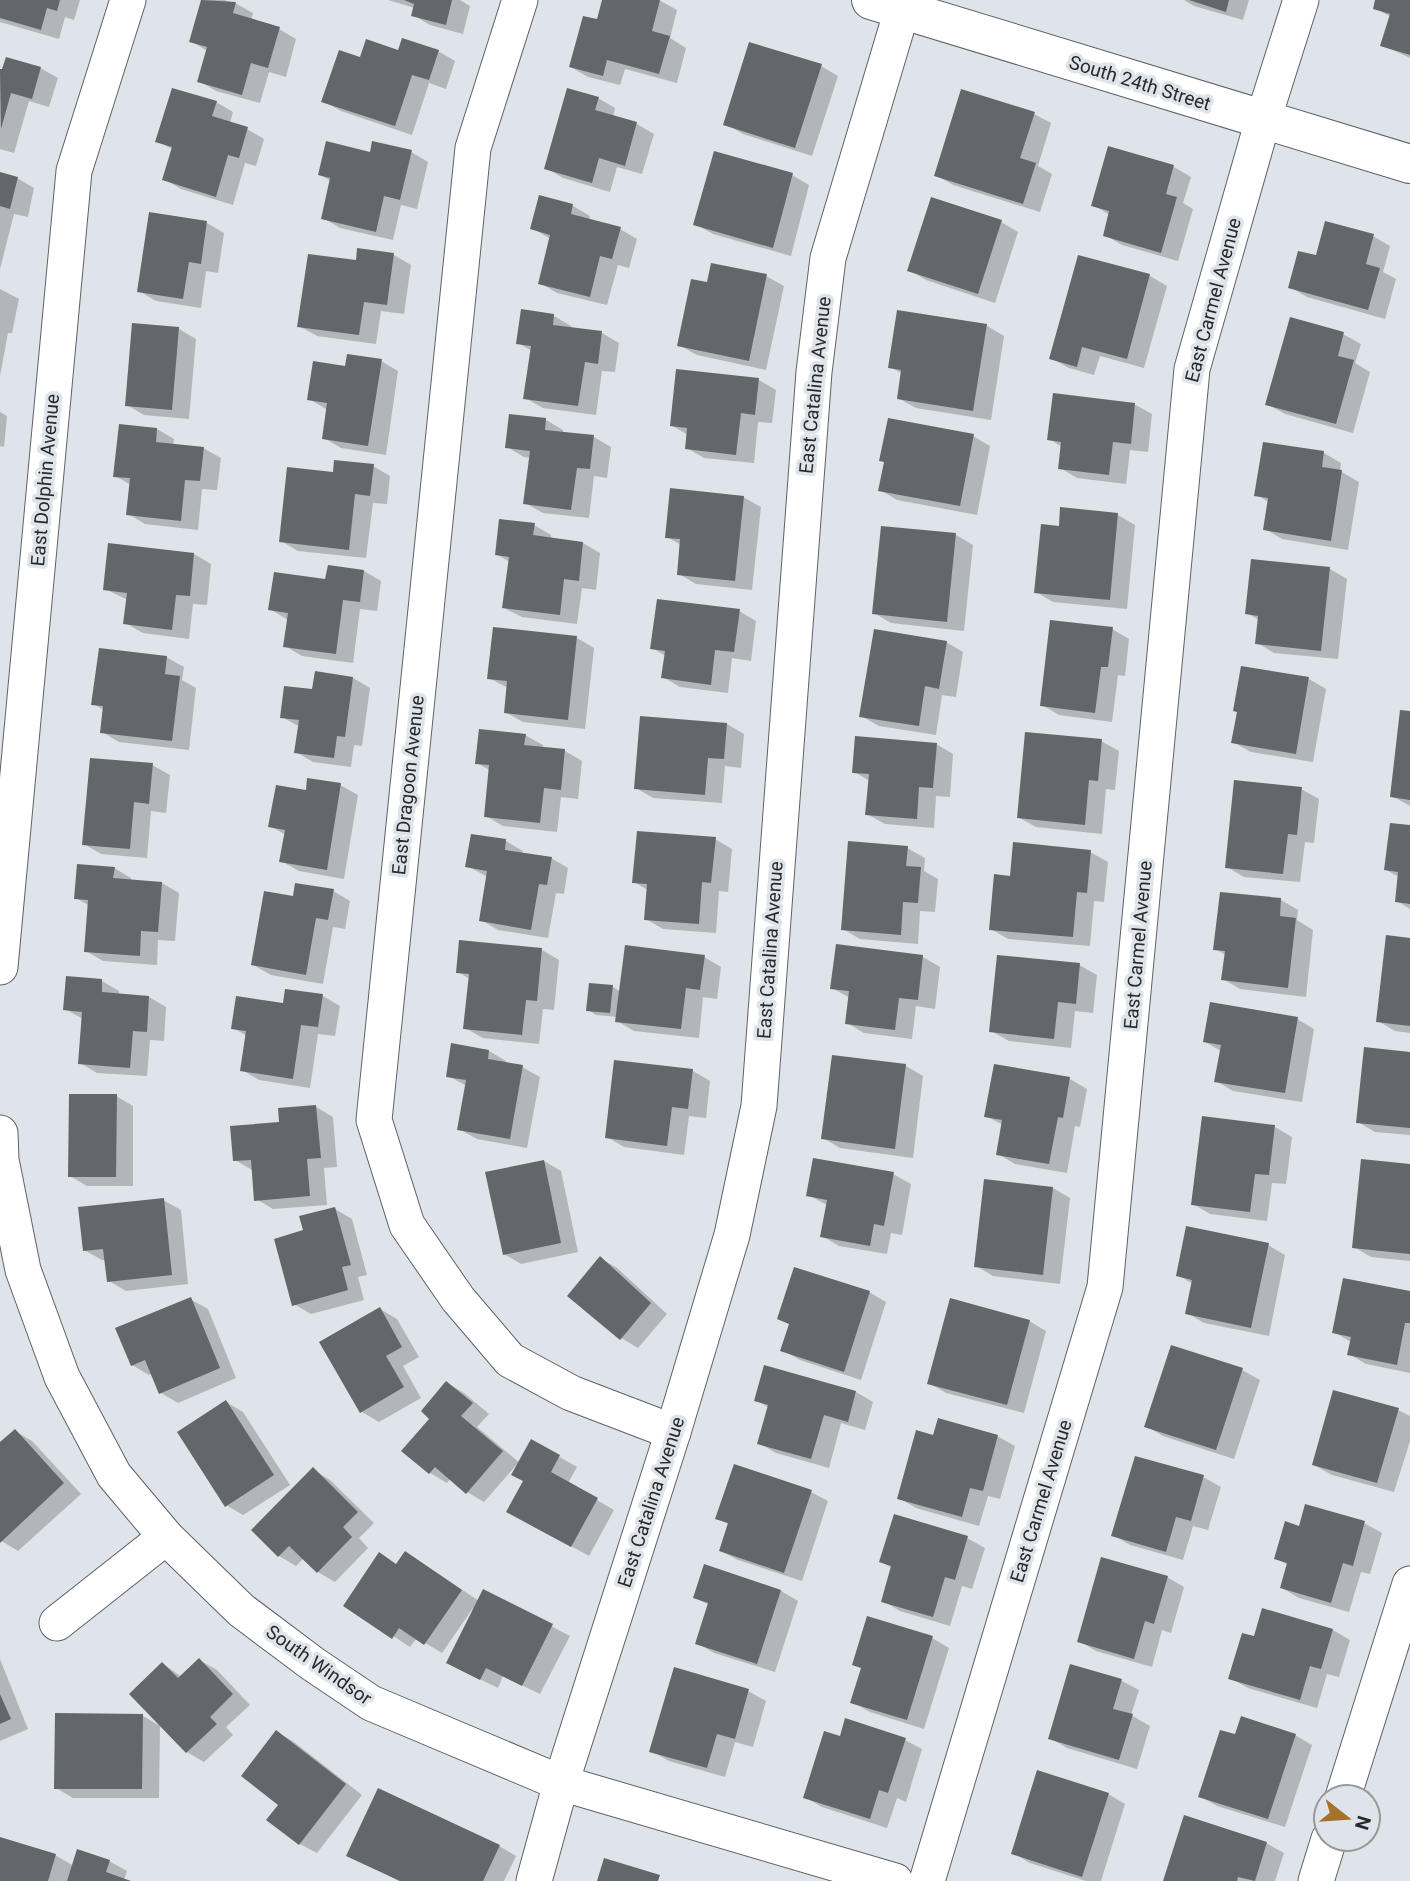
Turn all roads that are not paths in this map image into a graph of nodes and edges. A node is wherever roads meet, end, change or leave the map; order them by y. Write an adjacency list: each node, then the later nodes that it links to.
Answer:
1 (128, 0): 7 (street, East Dolphin Avenue)
2 (520, 0): 10 (street, East Dragoon Avenue)
3 (1301, 0): 5 (street, East Carmel Avenue)
4 (892, 3): 5 (street, South 24th Street); 10 (street, East Catalina Avenue)
5 (1263, 120): 6 (street, South 24th Street); 19 (street, East Carmel Avenue)
6 (1410, 164)
7 (0, 967)
8 (0, 1133): 9 (street)
9 (0, 1160): 11 (street, South Windsor)
10 (673, 1432): 14 (street, East Catalina Avenue)
11 (166, 1537): 13 (street); 14 (street, South Windsor)
12 (1410, 1584): 15 (street)
13 (57, 1623)
14 (561, 1783): 17 (street, East Catalina Avenue); 18 (street, South Windsor)
15 (1346, 1783)
16 (1325, 1853): 20 (street)
17 (534, 1881)
18 (895, 1881)
19 (927, 1881)
20 (1316, 1881)

